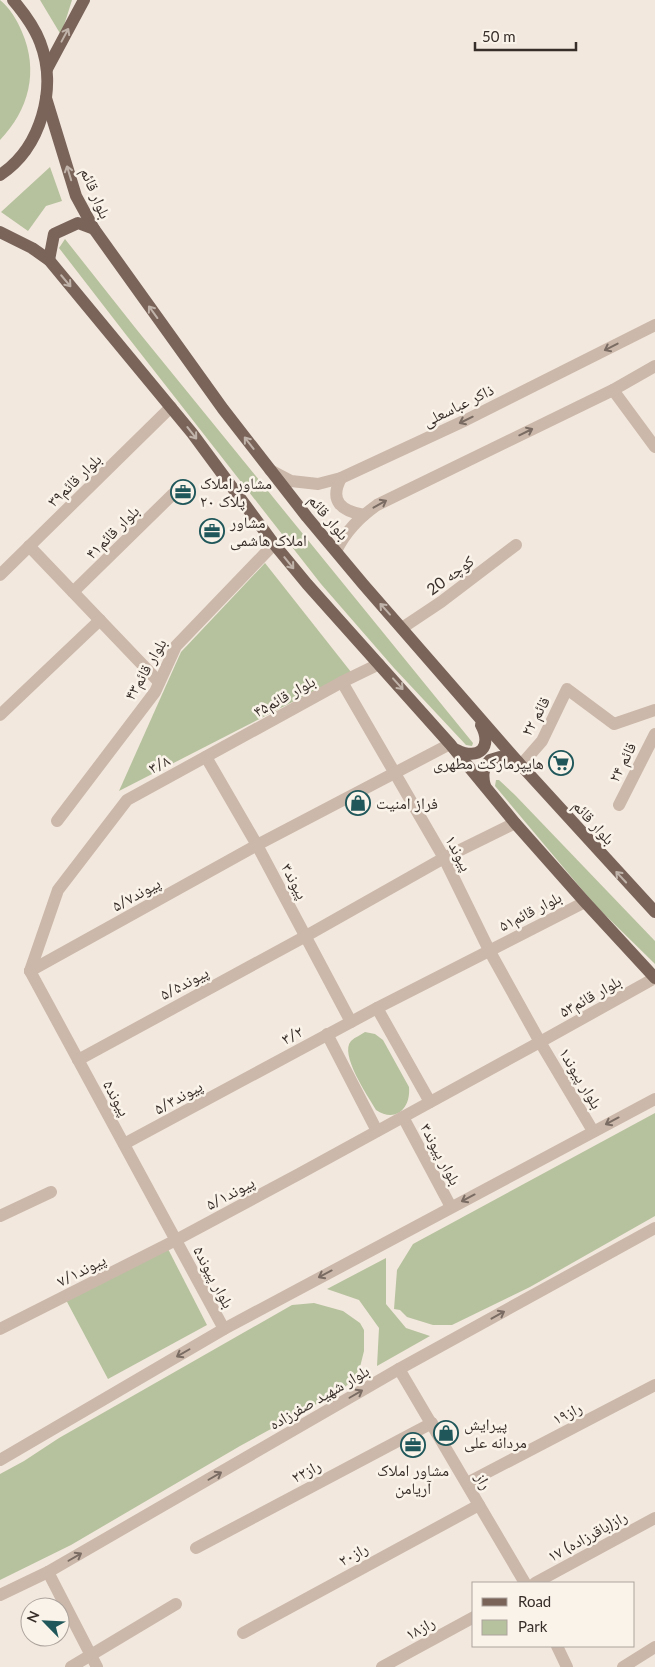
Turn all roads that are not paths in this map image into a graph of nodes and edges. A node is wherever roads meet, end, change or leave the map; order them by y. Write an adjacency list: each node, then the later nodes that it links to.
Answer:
1 (13, 0): 3 (main road)
2 (84, 0): 3 (main road, one-way to 2)
3 (47, 70): 4 (main road)
4 (46, 98): 5 (main road); 6 (main road, بلوار قائم, one-way to 4)
5 (0, 175)
6 (94, 229): 8 (main road); 14 (main road, بلوار قائم, one-way to 6)
7 (0, 232): 8 (main road)
8 (49, 260): 12 (main road, one-way to 12)
9 (655, 325): 15 (street, ذاکر عباسعلی, one-way to 15)
10 (655, 366): 11 (street)
11 (612, 390): 13 (street); 17 (street, one-way to 11)
12 (171, 408): 18 (main road, one-way to 18); 19 (street, بلوار قائم۳۹)
13 (655, 446)
14 (270, 470): 15 (street, ذاکر عباسعلی); 21 (main road, بلوار قائم)
15 (341, 478): 17 (street)
16 (173, 494): 23 (street, بلوار قائم۴۱)
17 (364, 515): 21 (street)
18 (274, 544): 26 (main road, one-way to 26); 27 (street, بلوار قائم۴۳)
19 (30, 546): 22 (street, بلوار قائم۳۹); 23 (street)
20 (516, 546): 25 (street, کوچه 20)
21 (336, 551): 25 (main road, بلوار قائم, one-way to 21)
22 (0, 575)
23 (73, 592): 24 (street)
24 (100, 620): 27 (street); 31 (street)
25 (402, 628): 30 (main road, بلوار قائم)
26 (379, 664): 28 (street, بلوار قائم۴۵); 33 (main road, one-way to 33)
27 (159, 682): 39 (street, بلوار قائم۴۳)
28 (342, 682): 34 (street, بلوار قائم۴۵); 36 (street, پیوند۱)
29 (655, 710): 35 (street, قائم ۲۲)
30 (474, 712): 33 (main road); 35 (main road, بلوار قائم)
31 (0, 715)
32 (655, 734): 38 (street, ۲۴ قائم)
33 (452, 746): 36 (street, پیوند۵/۷); 37 (main road)
34 (206, 757): 41 (street, پیوند۳); 47 (street, ۳/۸)
35 (519, 763): 37 (main road); 44 (main road, بلوار قائم, one-way to 35)
36 (395, 773): 41 (street, پیوند۵/۷); 42 (street, پیوند۱)
37 (485, 786): 40 (main road)
38 (619, 805)
39 (57, 821)
40 (515, 823): 42 (street, پیوند۵/۵); 43 (main road)
41 (258, 845): 45 (street, پیوند۳); 47 (street, پیوند۵/۷)
42 (444, 858): 45 (street, پیوند۵/۵); 46 (street, پیوند۱)
43 (585, 902): 46 (street, بلوار قائم۵۱); 48 (main road)
44 (655, 912)
45 (306, 936): 50 (street, پیوند۳); 53 (street, پیوند۵/۵)
46 (489, 950): 49 (street, بلوار قائم۵۱); 52 (street, پیوند۱)
47 (30, 972): 53 (street, پیوند۵)
48 (655, 978): 52 (street, بلوار قائم۵۳)
49 (377, 1008): 50 (street, ۳/۲); 56 (street)
50 (351, 1022): 51 (street, ۳/۲)
51 (327, 1034): 54 (street, ۳/۲); 58 (street)
52 (540, 1042): 56 (street, بلوار قائم۵۳); 59 (street, بلوار پیوند۱)
53 (78, 1060): 60 (street, پیوند۵)
54 (248, 1077): 60 (street, پیوند۵/۳)
55 (655, 1098): 59 (street, one-way to 59)
56 (430, 1102): 57 (street, پیوند۵/۱)
57 (403, 1117): 58 (street, پیوند۵/۱); 62 (street, بلوار پیوند۳)
58 (377, 1131): 65 (street, پیوند۵/۱)
59 (593, 1131): 62 (street, one-way to 62)
60 (124, 1144): 65 (street, پیوند۵)
61 (51, 1192): 63 (street)
62 (451, 1207): 67 (street, one-way to 67)
63 (0, 1216)
64 (653, 1232): 68 (street, بلوار شهید صفرزاده, one-way to 64)
65 (176, 1240): 66 (street, پیوند۷/۱); 67 (street, بلوار پیوند۵)
66 (0, 1329)
67 (224, 1329): 71 (street, one-way to 71)
68 (400, 1369): 70 (street, راز); 76 (street, بلوار شهید صفرزاده, one-way to 68)
69 (655, 1385): 72 (street, راز۱۹)
70 (432, 1423): 72 (street, راز); 75 (street, راز۲۲)
71 (1, 1457)
72 (467, 1483): 73 (street, راز)
73 (479, 1505): 77 (street, راز); 82 (street, راز۲۰)
74 (655, 1518): 78 (street, ۱۷ راز(باقرزاده))
75 (196, 1548)
76 (48, 1572): 79 (street, بلوار شهید صفرزاده); 85 (street)
77 (524, 1582)
78 (538, 1582)
79 (0, 1595)
80 (176, 1604): 85 (street)
81 (472, 1618): 88 (street, راز۱۸)
82 (243, 1633)
83 (558, 1647): 89 (street)
84 (655, 1647): 90 (street)
85 (90, 1655): 86 (street); 87 (street)
86 (71, 1667)
87 (97, 1667)
88 (382, 1667)
89 (568, 1667)
90 (624, 1667)

